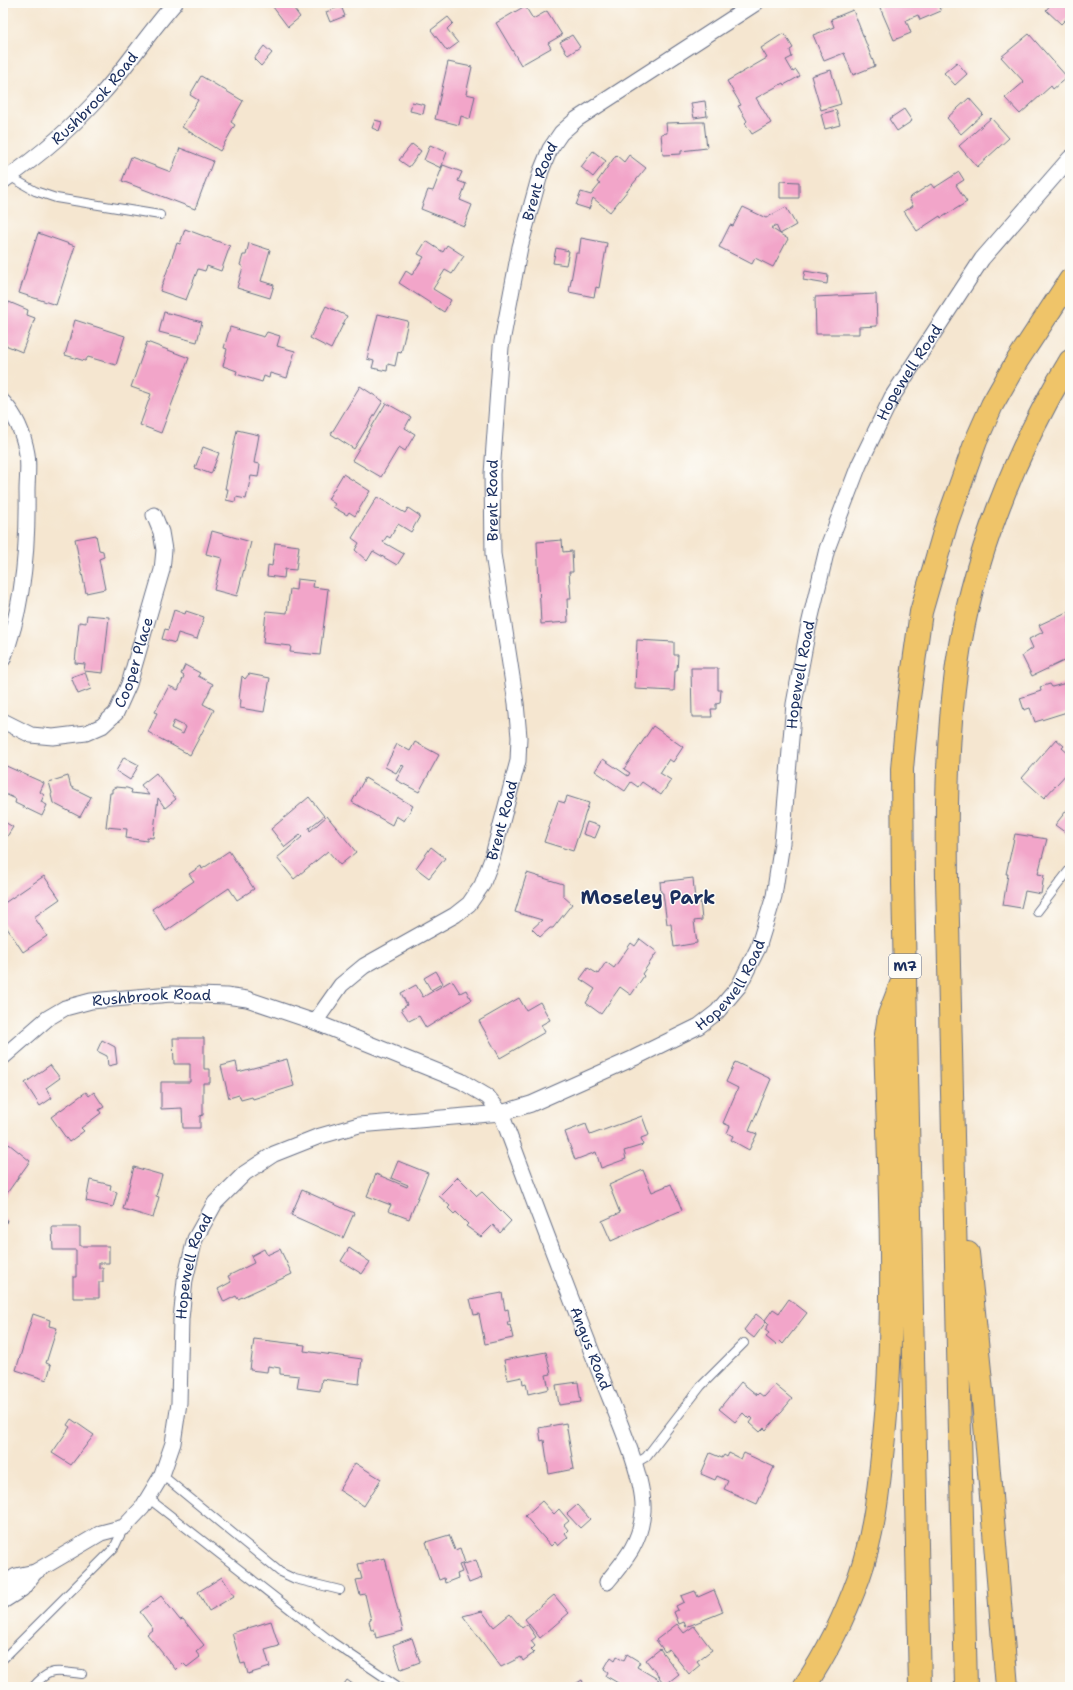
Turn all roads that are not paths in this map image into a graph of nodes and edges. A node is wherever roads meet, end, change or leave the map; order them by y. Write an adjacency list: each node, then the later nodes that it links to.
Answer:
1 (174, 3): 4 (street, Rushbrook Road)
2 (756, 3): 15 (street, Brent Road)
3 (1070, 158): 18 (street, Hopewell Road)
4 (6, 179): 5 (lane)
5 (160, 215)
6 (1070, 280): 14 (highway, M7)
7 (1070, 360): 17 (highway)
8 (3, 402): 10 (street)
9 (154, 515): 11 (street, Cooper Place)
10 (3, 659)
11 (3, 721)
12 (1070, 869): 13 (lane)
13 (1037, 912)
14 (905, 976): 33 (highway); 34 (highway, M7)
15 (315, 1022): 16 (street, Rushbrook Road); 18 (street)
16 (3, 1057)
17 (951, 1088): 35 (highway); 36 (highway)
18 (501, 1113): 20 (street, Angus Road); 21 (street, Hopewell Road)
19 (744, 1343): 20 (lane)
20 (634, 1464): 25 (street, Angus Road)
21 (162, 1475): 22 (street, Hopewell Road); 27 (lane)
22 (148, 1498): 23 (street, Hopewell Road); 32 (lane)
23 (124, 1527): 24 (street); 29 (lane)
24 (35, 1572): 26 (street); 28 (street)
25 (607, 1582)
26 (3, 1585)
27 (340, 1590)
28 (3, 1601)
29 (3, 1659)
30 (82, 1674): 31 (lane)
31 (33, 1687)
32 (399, 1687)
33 (804, 1687)
34 (920, 1687)
35 (966, 1687)
36 (1008, 1687)

